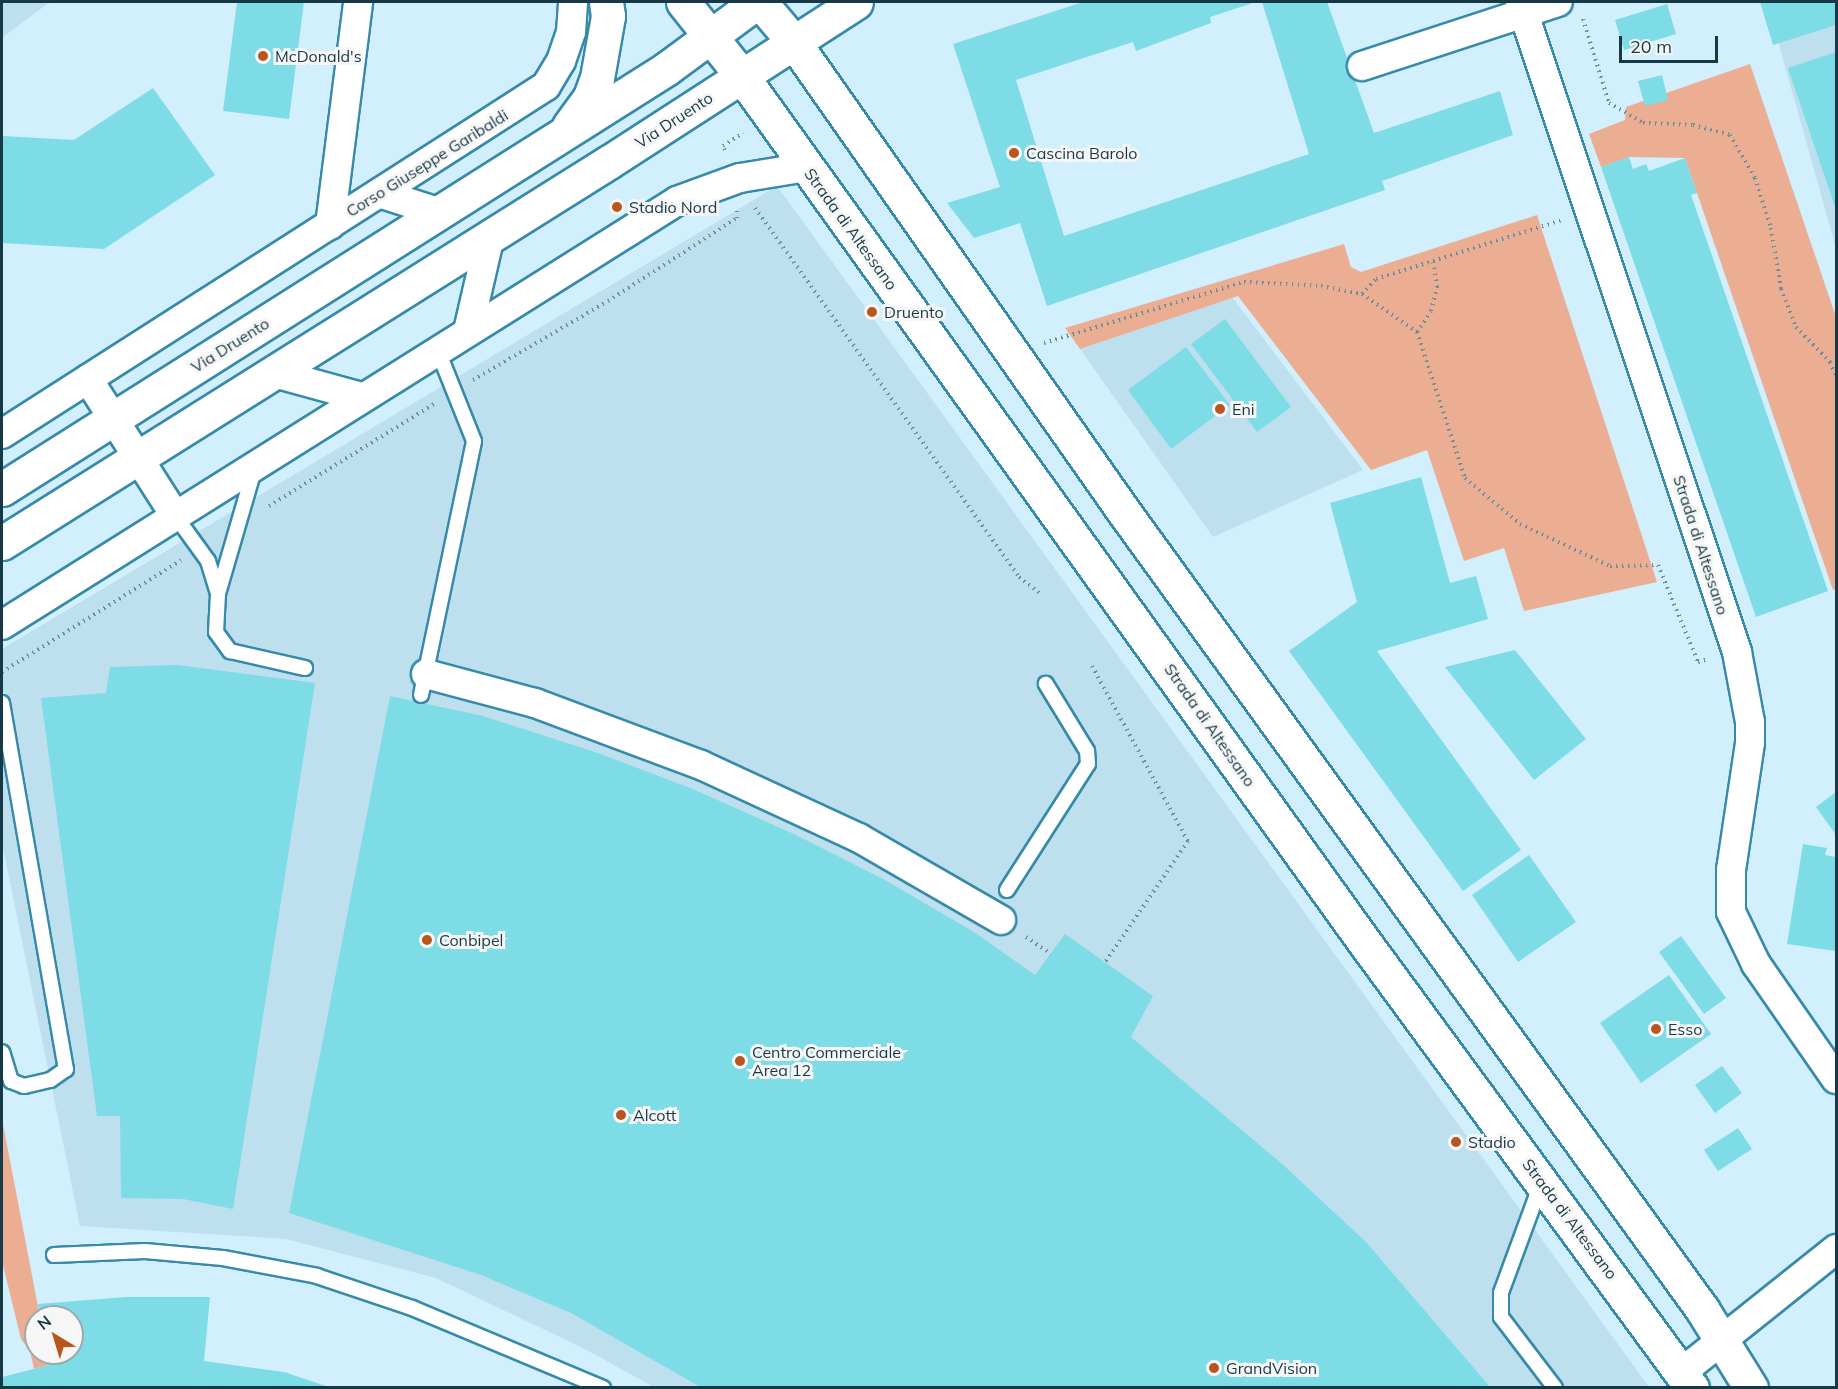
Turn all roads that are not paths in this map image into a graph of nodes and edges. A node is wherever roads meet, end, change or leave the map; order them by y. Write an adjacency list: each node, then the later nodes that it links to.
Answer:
1 (358, 2): 17 (street, Corso Giuseppe Garibaldi)
2 (573, 2): 15 (street, Corso Giuseppe Garibaldi)
3 (606, 2): 13 (street)
4 (683, 2): 9 (street)
5 (759, 2): 9 (street, Via Druento); 10 (street)
6 (856, 2): 10 (street, Via Druento)
7 (1522, 6): 8 (street); 11 (street); 40 (street, Strada di Altessano)
8 (1569, 7)
9 (711, 35): 12 (street); 13 (street, Via Druento)
10 (793, 41): 12 (street, Via Druento); 44 (street)
11 (1362, 66)
12 (741, 75): 14 (street, Strada di Altessano); 18 (street, Via Druento)
13 (563, 134): 16 (street, Via Druento)
14 (807, 167): 19 (street); 41 (street, Strada di Altessano)
15 (382, 194): 16 (street); 17 (street, Corso Giuseppe Garibaldi)
16 (438, 212): 24 (street, Via Druento)
17 (330, 225): 22 (street)
18 (490, 236): 19 (street); 21 (street, Via Druento)
19 (468, 331): 20 (street)
20 (438, 351): 23 (street); 35 (lane)
21 (274, 374): 23 (street); 26 (street, Via Druento)
22 (87, 379): 24 (street); 25 (street)
23 (361, 398): 27 (street)
24 (113, 418): 26 (street); 28 (street, Via Druento)
25 (2, 434)
26 (138, 457): 29 (street); 30 (street, Via Druento)
27 (255, 463): 29 (street); 31 (lane)
28 (2, 489)
29 (174, 514): 31 (lane); 32 (street)
30 (2, 543)
31 (218, 594): 33 (lane)
32 (2, 625)
33 (305, 668)
34 (1046, 684): 37 (lane)
35 (423, 685): 38 (street)
36 (2, 703): 39 (lane)
37 (1007, 890)
38 (1001, 920)
39 (2, 1052)
40 (1836, 1079)
41 (1542, 1182): 45 (street, Strada di Altessano); 47 (lane)
42 (1836, 1249): 44 (street, Strada di Altessano)
43 (54, 1255): 46 (lane)
44 (1721, 1339): 45 (street, Strada di Altessano); 48 (street)
45 (1687, 1380)
46 (603, 1388)
47 (1555, 1388)
48 (1751, 1388)

